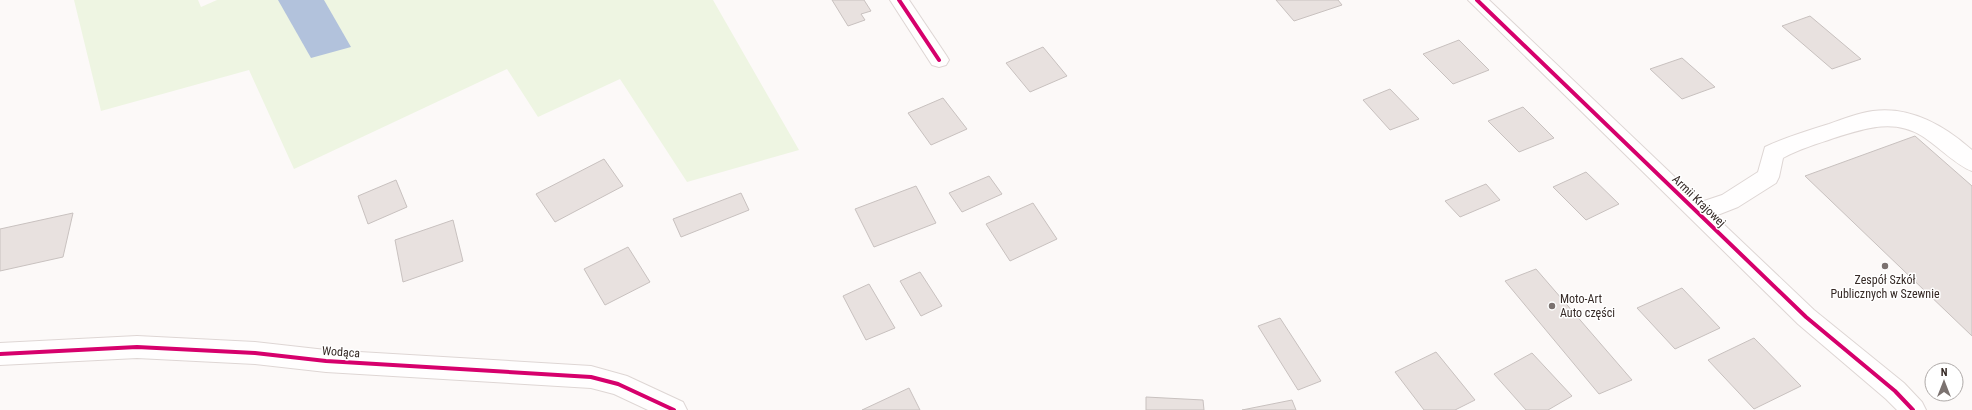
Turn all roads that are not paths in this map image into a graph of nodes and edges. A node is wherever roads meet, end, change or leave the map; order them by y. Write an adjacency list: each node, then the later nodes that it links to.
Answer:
1 (899, 0): 3 (street)
2 (1477, 0): 5 (street, Armii Krajowej)
3 (939, 60)
4 (1972, 163): 5 (street)
5 (1697, 213): 7 (street, Armii Krajowej)
6 (0, 354): 8 (street, Wodąca)
7 (1895, 391): 9 (street, Armii Krajowej); 10 (street, Armii Krajowej)
8 (674, 410)
9 (1913, 410)
10 (1927, 410)

